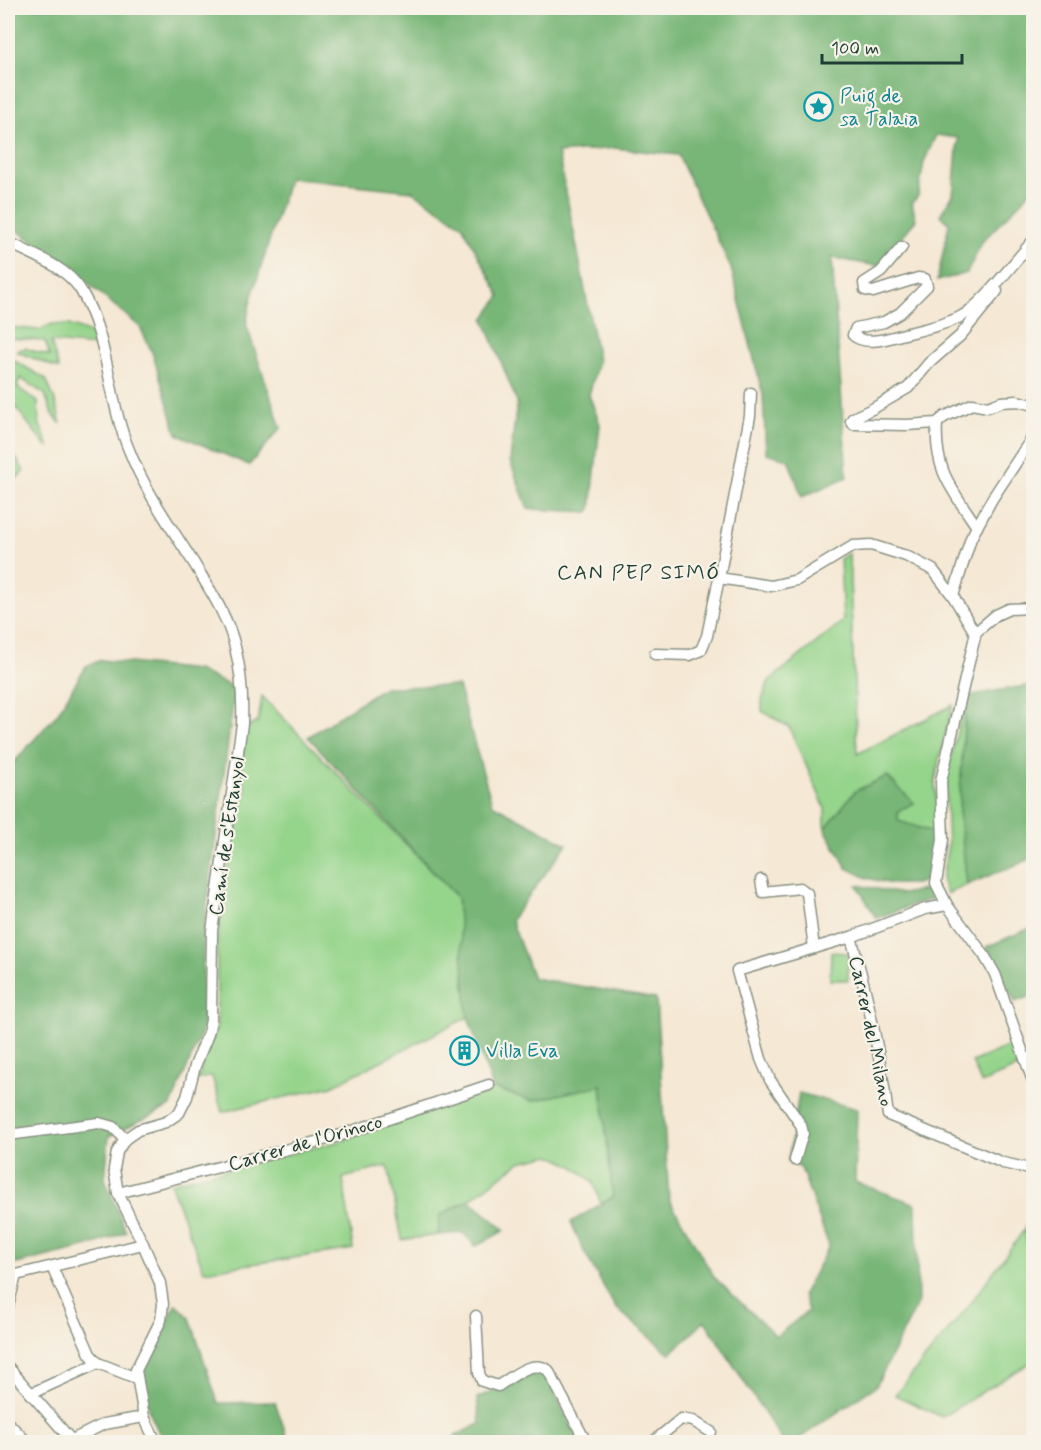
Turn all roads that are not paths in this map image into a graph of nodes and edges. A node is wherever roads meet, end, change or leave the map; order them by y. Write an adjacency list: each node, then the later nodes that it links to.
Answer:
1 (1034, 240): 4 (street)
2 (8, 242): 23 (street, Camí de s'Estanyol)
3 (902, 247): 4 (street)
4 (1001, 278): 7 (street)
5 (751, 393): 10 (street)
6 (1034, 405): 7 (street)
7 (937, 423): 9 (street)
8 (1034, 435): 9 (street)
9 (977, 527): 11 (street)
10 (719, 578): 11 (street); 14 (street)
11 (953, 596): 13 (street)
12 (1034, 608): 13 (street)
13 (975, 633): 16 (street)
14 (655, 654)
15 (761, 880): 18 (street)
16 (947, 905): 17 (street); 19 (street)
17 (851, 936): 18 (street); 25 (street, Carrer del Milano)
18 (814, 948): 24 (street)
19 (1030, 1061): 20 (street)
20 (1034, 1084)
21 (489, 1085): 26 (street, Carrer de l'Orinoco)
22 (8, 1134): 23 (street)
23 (125, 1139): 26 (street)
24 (795, 1160)
25 (1034, 1170)
26 (118, 1193): 27 (street)
27 (143, 1244): 28 (street); 34 (street)
28 (52, 1267): 29 (street); 32 (street)
29 (12, 1276): 30 (street)
30 (8, 1306)
31 (476, 1316): 42 (street)
32 (98, 1363): 34 (street); 35 (street)
33 (8, 1367): 35 (street)
34 (136, 1378): 36 (street)
35 (30, 1394): 39 (street)
36 (144, 1416): 39 (street); 41 (street)
37 (8, 1423): 40 (street)
38 (711, 1432): 43 (street)
39 (70, 1442)
40 (27, 1443)
41 (156, 1443)
42 (586, 1443)
43 (653, 1443)

